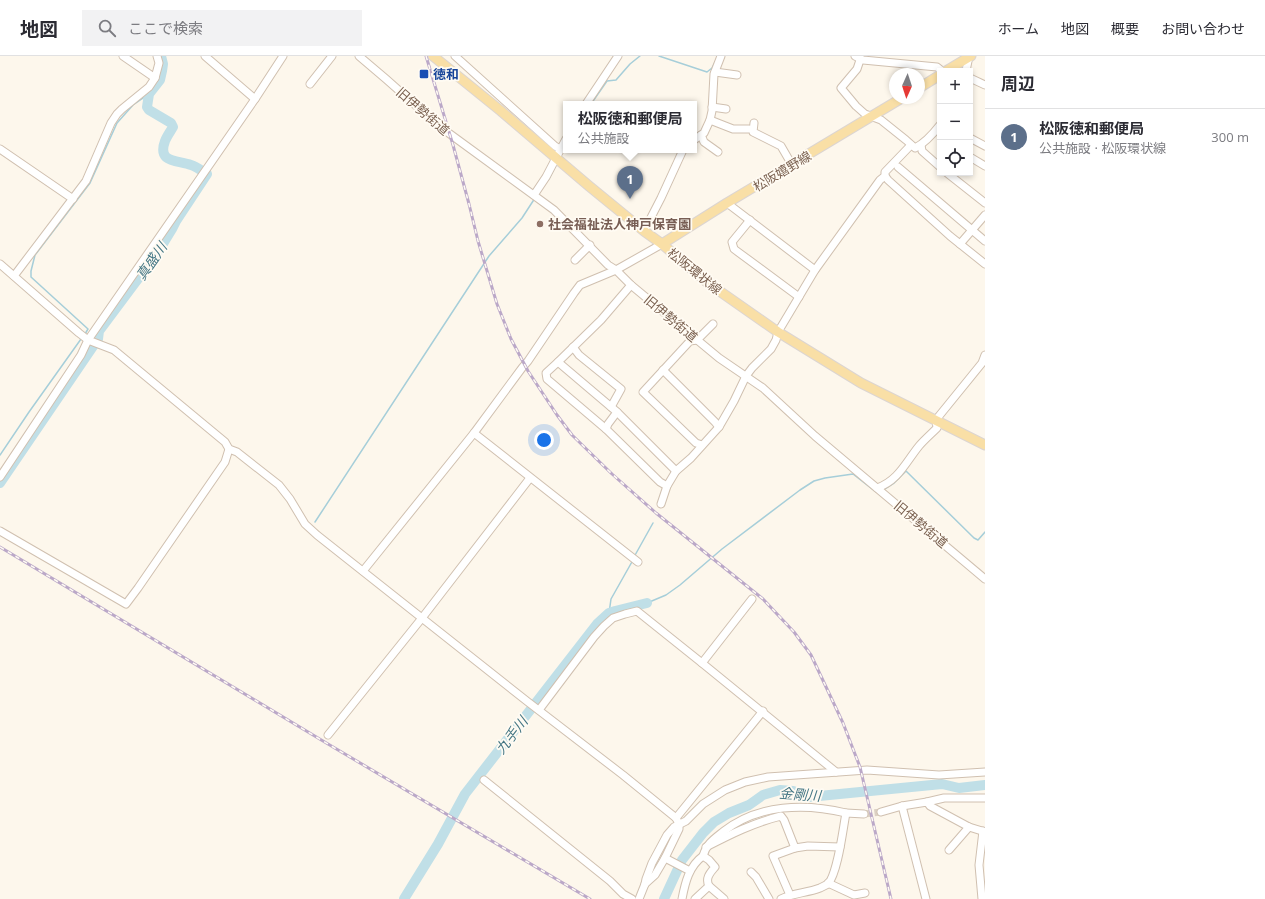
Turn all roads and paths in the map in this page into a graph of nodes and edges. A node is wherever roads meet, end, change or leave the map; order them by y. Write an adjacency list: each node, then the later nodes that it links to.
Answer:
1 (122, 56): 19 (street)
2 (157, 56): 19 (street)
3 (205, 56): 24 (street)
4 (283, 56): 24 (street)
5 (332, 56): 21 (street)
6 (359, 56): 53 (street, 旧伊勢街道)
7 (434, 56): 45 (main road, 松阪環状線)
8 (455, 56): 42 (street)
9 (618, 56): 25 (street)
10 (721, 56): 16 (street)
11 (970, 56): 14 (main road); 15 (street)
12 (858, 58): 13 (street); 29 (street)
13 (938, 68)
14 (951, 68)
15 (967, 68)
16 (715, 72): 17 (street); 27 (street)
17 (737, 75)
18 (937, 77): 22 (main road)
19 (156, 78): 54 (street)
20 (973, 79): 23 (street)
21 (310, 84)
22 (925, 84)
23 (985, 85)
24 (255, 99): 75 (street)
25 (588, 101)
26 (892, 104): 29 (main road, 松阪嬉野線)
27 (712, 107): 28 (street); 30 (street)
28 (726, 109)
29 (872, 116): 38 (street); 48 (main road, 松阪嬉野線)
30 (710, 120): 32 (street); 34 (street)
31 (754, 123): 48 (street)
32 (749, 129)
33 (937, 133): 39 (street)
34 (701, 135): 35 (street); 43 (street)
35 (697, 138)
36 (973, 140): 40 (street)
37 (563, 144): 42 (street)
38 (911, 144): 39 (street); 51 (street)
39 (921, 145): 47 (street)
40 (985, 146)
41 (0, 149): 54 (street)
42 (560, 149): 45 (street)
43 (718, 152)
44 (683, 153): 60 (street)
45 (556, 157): 53 (street); 60 (main road, 松阪環状線)
46 (973, 159): 49 (street)
47 (937, 164)
48 (792, 165): 55 (main road, 松阪嬉野線)
49 (985, 166)
50 (898, 167): 59 (street)
51 (886, 176): 63 (street); 69 (street)
52 (951, 176): 56 (street)
53 (534, 195): 64 (street, 旧伊勢街道)
54 (73, 199): 70 (street)
55 (728, 203): 58 (street); 62 (main road, 松阪嬉野線)
56 (985, 203)
57 (985, 215): 59 (street)
58 (750, 220): 69 (street); 72 (street)
59 (972, 230): 61 (street); 63 (street)
60 (644, 231): 62 (main road, 松阪環状線)
61 (985, 241)
62 (662, 244): 68 (street); 74 (main road, 松阪環状線)
63 (960, 244): 67 (street)
64 (590, 245): 65 (street); 68 (street, 旧伊勢街道)
65 (575, 260)
66 (0, 264): 70 (street)
67 (985, 264)
68 (616, 270): 71 (street, 旧伊勢街道); 86 (street)
69 (815, 270): 72 (street)
70 (14, 276): 75 (street)
71 (631, 285): 76 (street, 旧伊勢街道); 77 (street)
72 (799, 297): 74 (street)
73 (712, 324): 76 (street)
74 (778, 332): 81 (street); 83 (main road, 松阪環状線)
75 (85, 337): 89 (street); 91 (street)
76 (697, 340): 80 (street); 81 (street, 旧伊勢街道)
77 (573, 348): 79 (street); 82 (street)
78 (985, 355): 83 (street)
79 (558, 362): 82 (street); 85 (street)
80 (663, 370): 84 (street); 87 (street)
81 (746, 376): 84 (street); 94 (street, 旧伊勢街道)
82 (614, 409): 85 (street); 90 (street)
83 (936, 420): 88 (main road, 松阪環状線); 94 (street)
84 (719, 427): 87 (street)
85 (606, 429): 93 (street)
86 (474, 433): 92 (street); 98 (street)
87 (702, 445): 90 (street)
88 (985, 445)
89 (229, 449): 96 (street); 98 (street)
90 (676, 471): 93 (street)
91 (0, 477)
92 (530, 478): 97 (street); 101 (street)
93 (667, 486): 95 (street)
94 (877, 488): 99 (street, 旧伊勢街道)
95 (661, 504)
96 (0, 531)
97 (638, 562)
98 (363, 571): 101 (street)
99 (985, 579)
100 (752, 599): 102 (street)
101 (422, 618): 103 (street); 105 (street)
102 (702, 663): 103 (street); 104 (street)
103 (539, 710): 115 (street)
104 (763, 711): 106 (street); 115 (street)
105 (328, 735)
106 (836, 772): 107 (street); 115 (street)
107 (985, 772)
108 (484, 780): 131 (street)
109 (985, 798): 110 (street)
110 (927, 802): 111 (street); 116 (street)
111 (902, 806): 113 (street); 138 (street)
112 (846, 812): 114 (street); 118 (street); 119 (street)
113 (881, 812)
114 (864, 814)
115 (677, 821): 123 (street); 127 (street)
116 (970, 827): 117 (street); 121 (street)
117 (984, 831): 139 (street)
118 (706, 847): 120 (street); 122 (street)
119 (840, 847): 120 (street); 126 (street)
120 (795, 848): 130 (street)
121 (949, 850)
122 (703, 856): 124 (street); 128 (street)
123 (667, 859): 124 (street); 127 (street)
124 (690, 871): 133 (street)
125 (751, 872): 136 (street)
126 (828, 883): 129 (street); 130 (street)
127 (645, 884): 132 (street)
128 (709, 886): 134 (street); 135 (street)
129 (865, 893)
130 (790, 895): 137 (street)
131 (632, 899)
132 (639, 899)
133 (682, 899)
134 (695, 899)
135 (724, 899)
136 (769, 899)
137 (781, 899)
138 (926, 899)
139 (982, 899)

